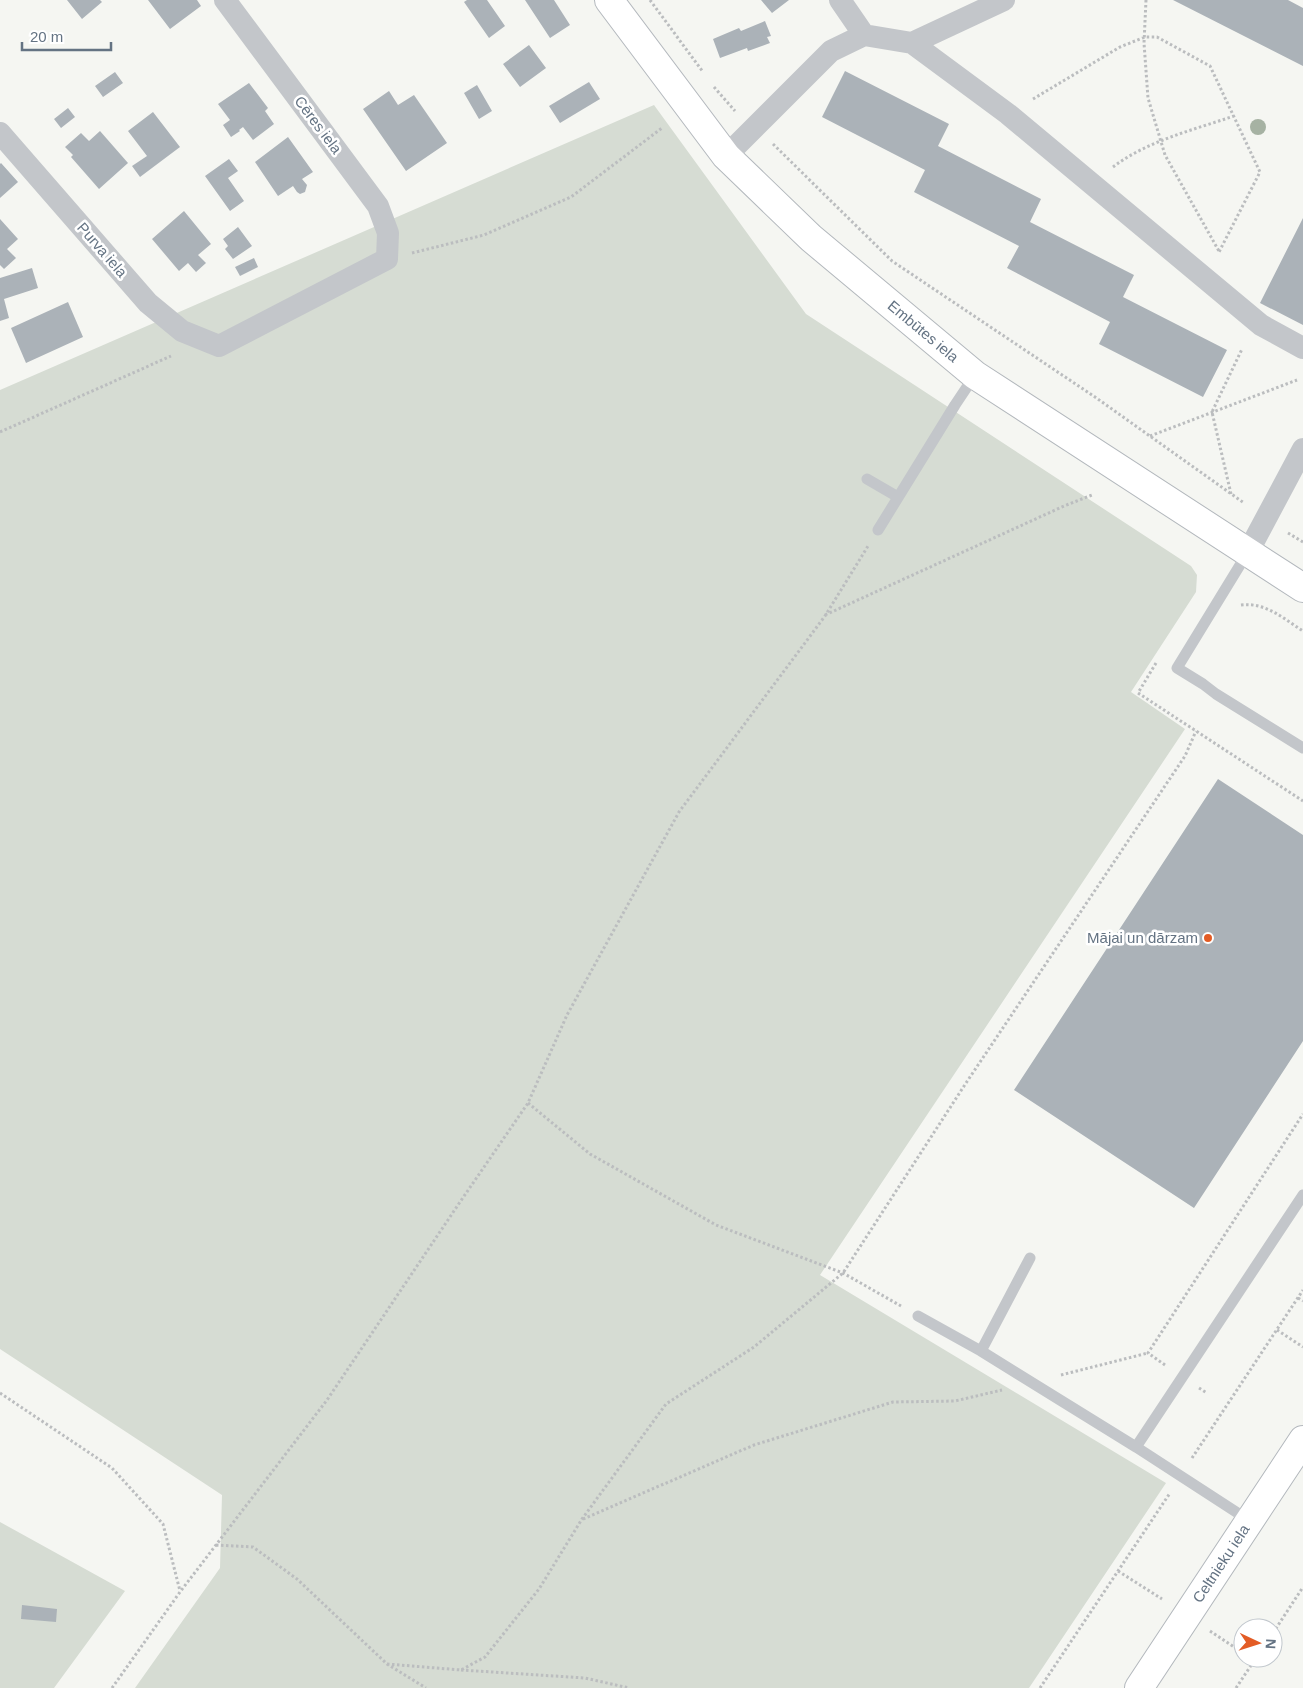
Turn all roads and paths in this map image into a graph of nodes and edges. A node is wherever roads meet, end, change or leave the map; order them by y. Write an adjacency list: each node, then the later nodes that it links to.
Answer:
1 (225, 0): 19 (street, Cēres iela)
2 (609, 0): 16 (street, Embūtes iela)
3 (650, 0): 13 (path)
4 (840, 0): 7 (street)
5 (1004, 0): 9 (street)
6 (1146, 0): 8 (path)
7 (864, 35): 9 (street); 13 (street)
8 (1145, 37): 10 (path); 11 (path); 15 (path)
9 (912, 43): 10 (street)
10 (1008, 114): 17 (street)
11 (1234, 116): 15 (path); 18 (path)
12 (662, 128): 19 (path)
13 (752, 130): 16 (street); 28 (path)
14 (0, 133): 19 (street, Purva iela)
15 (1161, 142): 17 (path); 18 (path)
16 (726, 156): 24 (street, Embūtes iela)
17 (1092, 183): 21 (street)
18 (1219, 252): 20 (path)
19 (387, 259)
20 (1224, 260)
21 (1303, 348)
22 (1242, 349): 26 (path)
23 (173, 354): 27 (path)
24 (975, 375): 33 (lane); 37 (street, Embūtes iela)
25 (1297, 380): 26 (path)
26 (1212, 412): 28 (path); 31 (path)
27 (0, 432)
28 (1150, 436): 31 (path)
29 (1303, 448): 34 (street)
30 (867, 479): 33 (lane)
31 (1232, 494): 34 (path)
32 (1092, 495): 40 (path)
33 (898, 497): 35 (lane)
34 (1266, 518): 36 (path); 37 (street)
35 (878, 530): 40 (path)
36 (1303, 542)
37 (1248, 552): 38 (street, Embūtes iela); 39 (lane)
38 (1303, 588)
39 (1219, 598): 41 (path); 43 (lane)
40 (825, 616): 44 (path)
41 (1303, 631)
42 (1196, 731): 48 (path)
43 (1303, 748)
44 (528, 1103): 48 (path); 64 (path)
45 (1303, 1114): 55 (path)
46 (1303, 1195): 56 (lane)
47 (1030, 1258): 54 (lane)
48 (843, 1273): 51 (path); 62 (path)
49 (1298, 1298): 50 (path)
50 (1303, 1301)
51 (918, 1316): 54 (lane)
52 (1277, 1330): 53 (path)
53 (1303, 1347)
54 (981, 1351): 57 (lane)
55 (1148, 1353): 56 (path); 57 (path)
56 (1183, 1377): 59 (path); 61 (lane)
57 (1032, 1383): 61 (lane); 62 (path)
58 (0, 1393): 67 (path)
59 (1207, 1393)
60 (1303, 1440): 63 (street, Celtnieku iela)
61 (1136, 1448): 63 (lane)
62 (582, 1519): 74 (path)
63 (1250, 1521): 75 (street, Celtnieku iela)
64 (215, 1546): 67 (path); 72 (path)
65 (1118, 1570): 68 (path)
66 (1303, 1587): 69 (path)
67 (180, 1592): 76 (path)
68 (1164, 1600)
69 (1283, 1618)
70 (1210, 1631): 71 (path)
71 (1233, 1646)
72 (387, 1664): 74 (path); 77 (path)
73 (1248, 1668): 79 (path)
74 (461, 1670): 78 (path)
75 (1143, 1687)
76 (112, 1688)
77 (426, 1688)
78 (629, 1688)
79 (1236, 1688)

